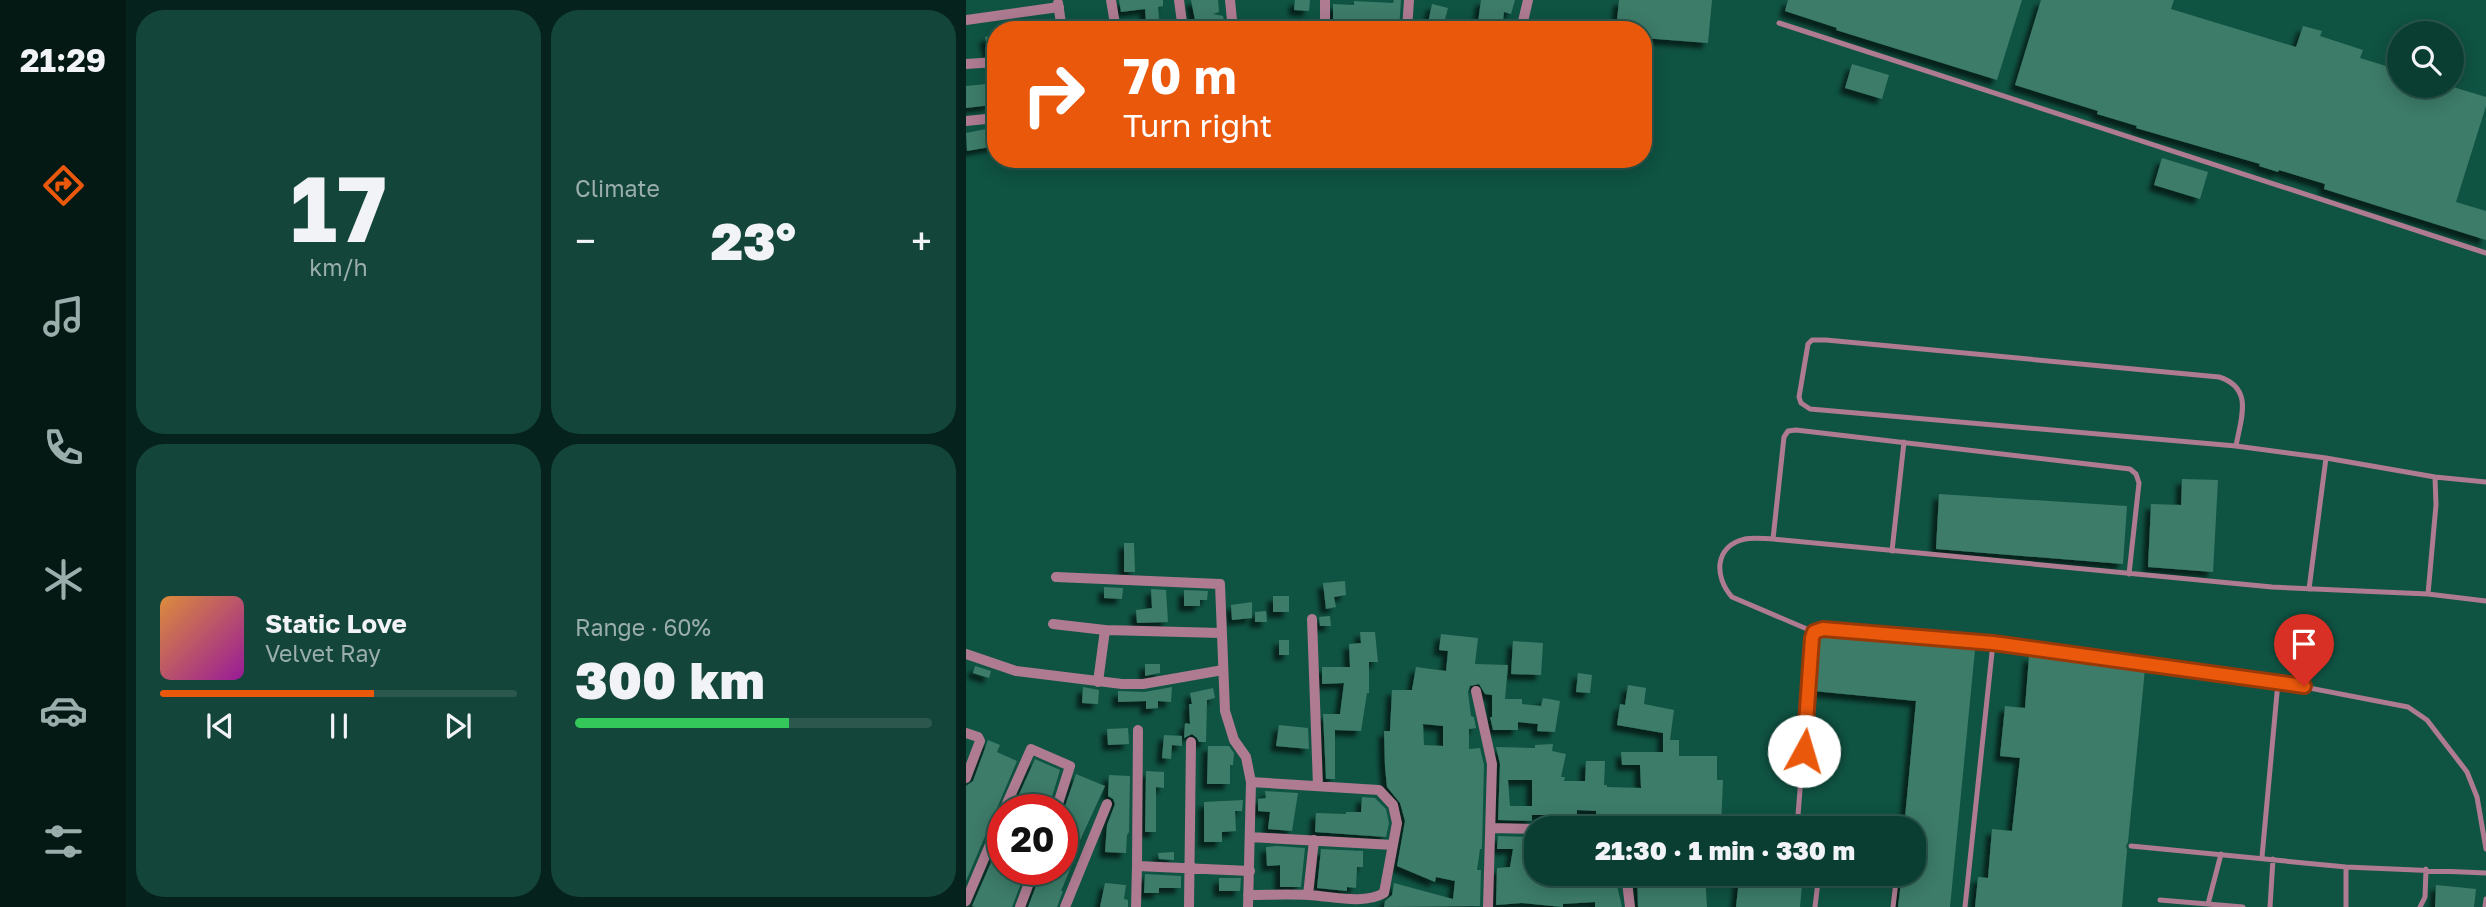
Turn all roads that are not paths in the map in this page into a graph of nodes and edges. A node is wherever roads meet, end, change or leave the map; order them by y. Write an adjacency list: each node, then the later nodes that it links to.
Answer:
1 (1019, 0): 9 (street)
2 (1111, 0): 11 (street)
3 (1179, 0): 12 (street)
4 (1230, 0): 13 (street)
5 (1325, 0): 14 (street)
6 (1409, 0): 15 (street)
7 (1528, 0): 16 (street)
8 (1058, 4): 9 (street)
9 (1021, 13): 10 (street)
10 (966, 20)
11 (1114, 21)
12 (1182, 21)
13 (1232, 21)
14 (1325, 21)
15 (1408, 21)
16 (1523, 21)
17 (1779, 23): 22 (lane)
18 (987, 63): 19 (street)
19 (966, 64)
20 (987, 119): 21 (street)
21 (966, 121)
22 (2486, 253)
23 (1904, 442): 28 (lane); 29 (lane); 30 (lane)
24 (2236, 446): 24 (lane); 25 (lane)
25 (2326, 458): 26 (lane); 32 (lane)
26 (2435, 477): 27 (lane); 33 (lane)
27 (2486, 482)
28 (1773, 539): 29 (lane); 38 (lane)
29 (1892, 551): 30 (lane)
30 (2129, 574): 32 (lane)
31 (1056, 576): 39 (street)
32 (2309, 589): 33 (lane)
33 (2428, 594): 34 (lane)
34 (2486, 601)
35 (1312, 619): 51 (street)
36 (1054, 624): 37 (street)
37 (1105, 630): 39 (street); 44 (street)
38 (1814, 632): 40 (lane); 55 (lane)
39 (1221, 633): 42 (street)
40 (1993, 643): 43 (lane); 92 (lane)
41 (966, 654): 44 (street)
42 (1219, 671): 44 (street); 50 (street)
43 (2278, 681): 58 (lane); 66 (lane)
44 (1098, 682)
45 (1476, 691): 56 (street)
46 (1138, 730): 68 (street)
47 (966, 733): 49 (street)
48 (1191, 742): 70 (street)
49 (966, 778)
50 (1251, 782): 51 (street); 59 (street)
51 (1318, 786): 61 (street)
52 (1011, 794): 53 (street)
53 (1061, 794)
54 (1107, 804): 85 (street)
55 (1798, 816)
56 (1492, 828): 57 (street); 88 (street)
57 (1524, 829)
58 (2485, 834): 63 (lane)
59 (1250, 837): 60 (street); 72 (street)
60 (1314, 840): 61 (street); 78 (street)
61 (1393, 845): 78 (street)
62 (2131, 846): 65 (lane)
63 (2486, 849)
64 (987, 852): 81 (street)
65 (2221, 854): 66 (lane); 83 (lane)
66 (2262, 857): 67 (lane)
67 (2273, 859): 69 (lane); 94 (lane)
68 (1137, 866): 70 (street); 86 (street)
69 (2346, 867): 71 (lane); 95 (lane)
70 (1190, 869): 72 (street); 87 (street)
71 (2426, 869): 73 (lane); 96 (lane)
72 (1250, 871): 82 (street)
73 (2486, 873)
74 (1028, 885): 84 (street)
75 (1628, 886): 89 (street)
76 (1817, 886): 90 (lane)
77 (1895, 886): 91 (lane)
78 (1308, 895): 82 (street)
79 (2486, 899): 97 (lane)
80 (2160, 900): 83 (lane)
81 (966, 901)
82 (1248, 901)
83 (2208, 904): 93 (lane)
84 (1020, 907)
85 (1065, 907)
86 (1136, 907)
87 (1189, 907)
88 (1488, 907)
89 (1630, 907)
90 (1815, 907)
91 (1893, 907)
92 (1965, 907)
93 (2243, 907)
94 (2270, 907)
95 (2346, 907)
96 (2420, 907)
97 (2485, 907)

